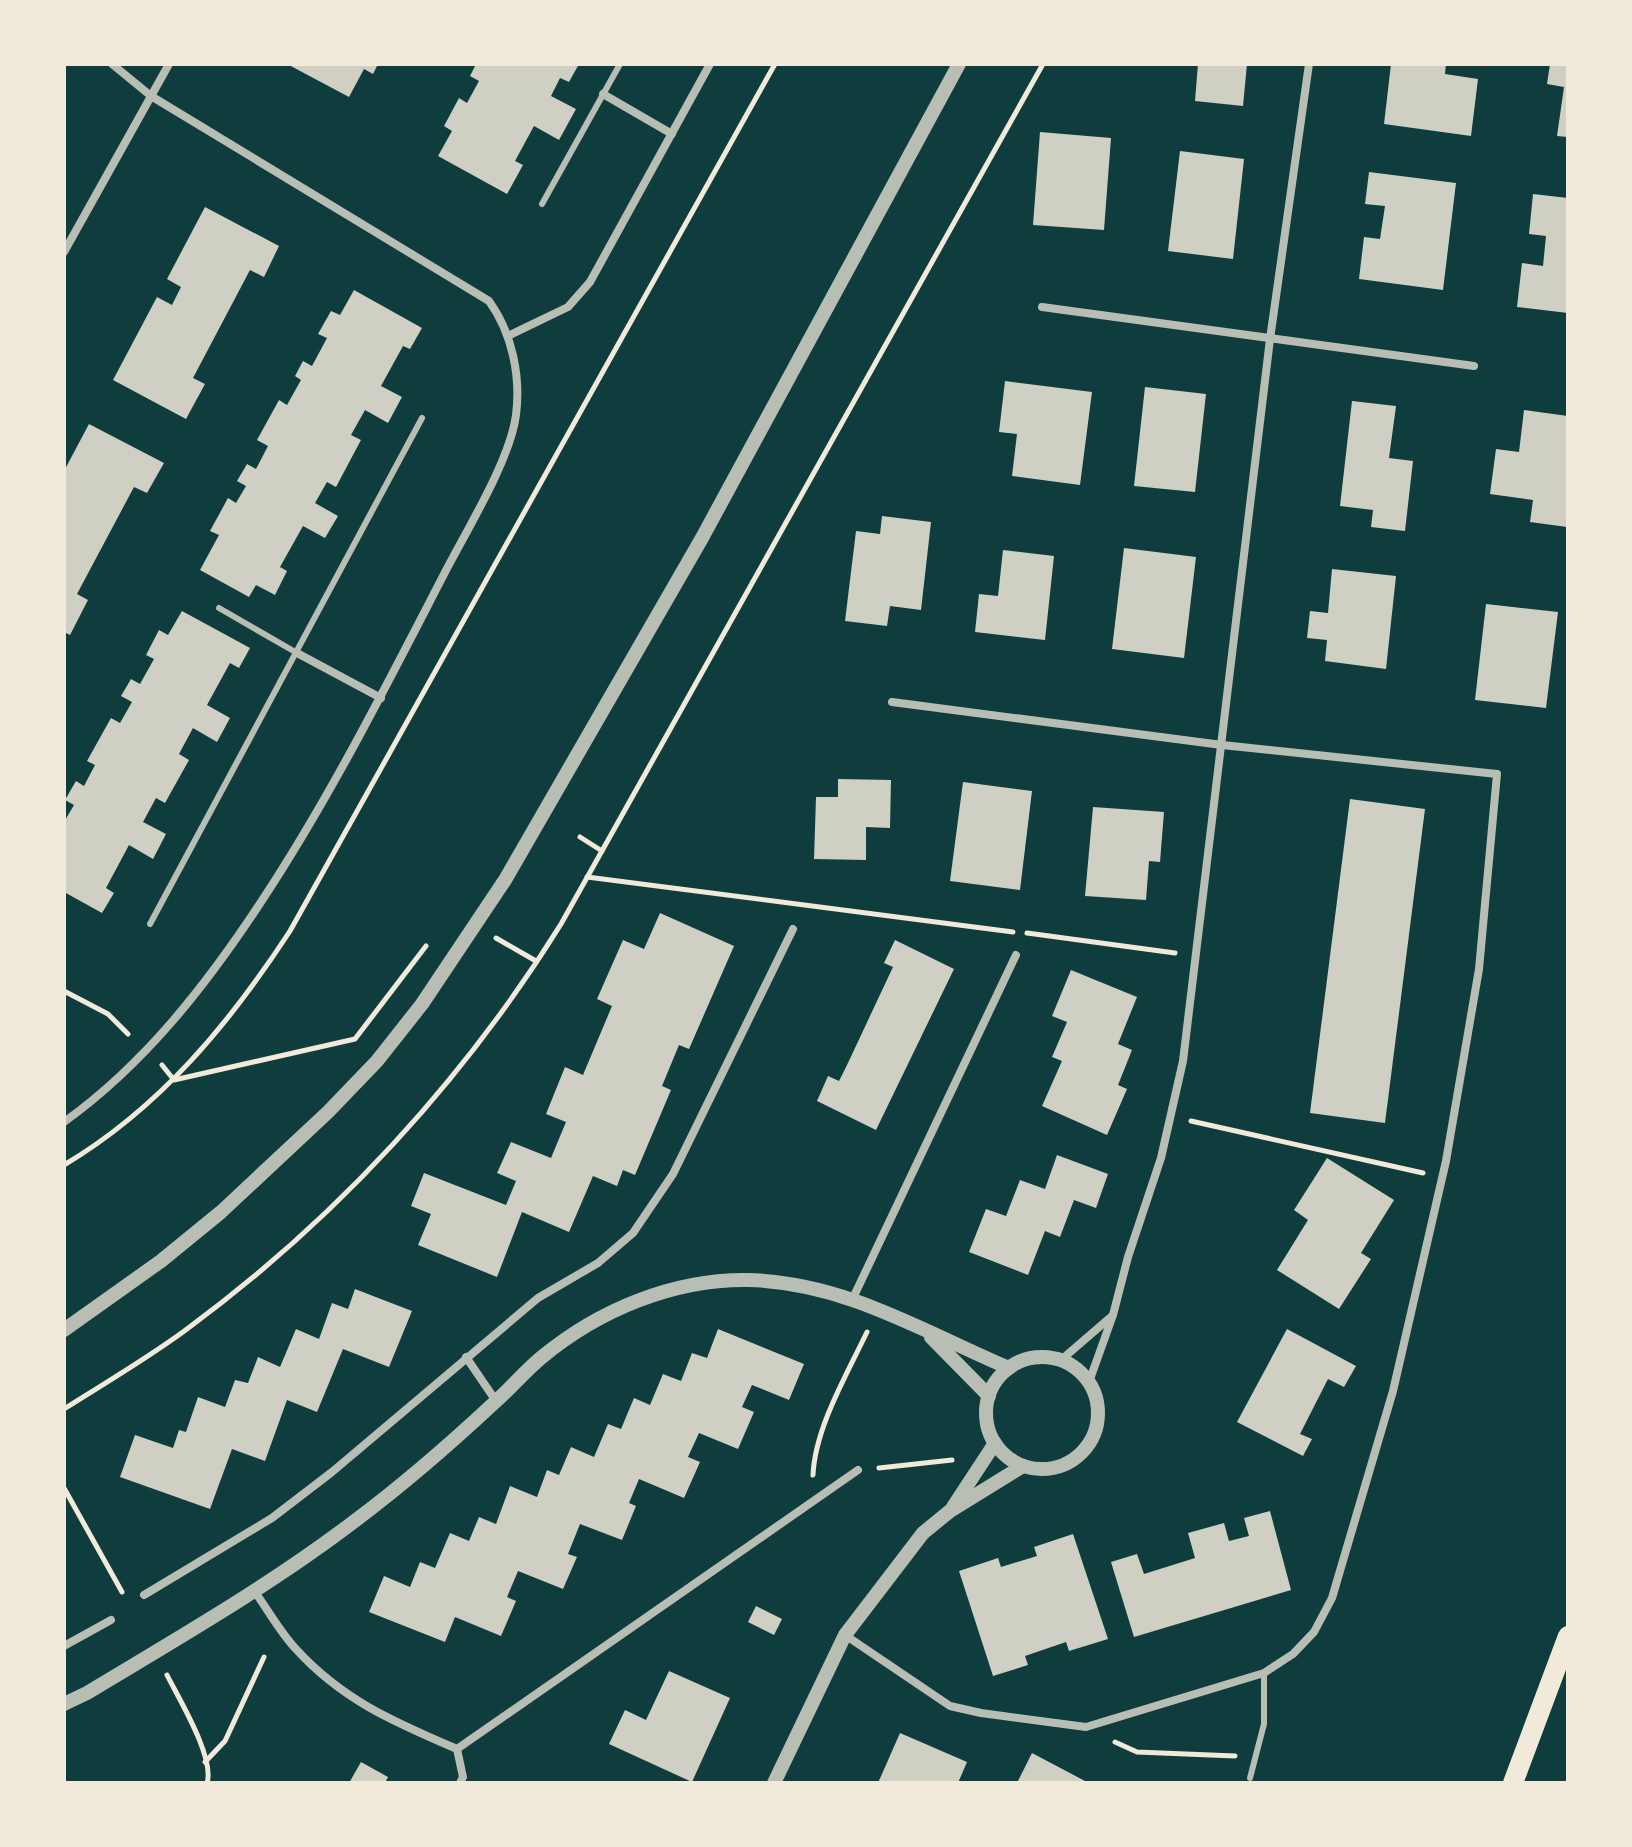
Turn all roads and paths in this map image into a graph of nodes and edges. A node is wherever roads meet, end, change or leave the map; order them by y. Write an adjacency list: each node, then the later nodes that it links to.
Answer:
1 (112, 64): 10 (street)
2 (169, 64): 10 (street)
3 (620, 64): 9 (lane)
4 (710, 64): 11 (street)
5 (775, 64): 37 (path)
6 (959, 64): 44 (street)
7 (1043, 64): 25 (path)
8 (1309, 64): 16 (street)
9 (603, 94): 11 (street); 12 (lane)
10 (151, 96): 13 (street); 15 (street)
11 (672, 134): 15 (street)
12 (542, 204)
13 (64, 252)
14 (1042, 307): 16 (street)
15 (508, 336): 21 (street)
16 (1270, 339): 17 (street); 23 (street)
17 (1474, 366)
18 (422, 418): 20 (lane)
19 (219, 608): 20 (lane)
20 (297, 653): 21 (street); 27 (lane)
21 (381, 698): 39 (street)
22 (892, 702): 23 (street)
23 (1222, 745): 32 (street); 41 (street)
24 (580, 837): 25 (path)
25 (602, 851): 26 (path)
26 (587, 877): 32 (path); 33 (path)
27 (150, 924)
28 (793, 929): 47 (street)
29 (435, 935): 37 (path)
30 (496, 938): 33 (path)
31 (1016, 955): 42 (street)
32 (1196, 957): 38 (street)
33 (536, 961): 53 (path)
34 (64, 991): 35 (path)
35 (128, 1034)
36 (161, 1063): 37 (path)
37 (174, 1080): 40 (path)
38 (1170, 1117): 41 (path); 43 (street)
39 (64, 1122)
40 (64, 1165)
41 (1443, 1178): 69 (street)
42 (853, 1298): 45 (street); 52 (street)
43 (1113, 1315): 48 (street); 50 (street)
44 (64, 1330)
45 (925, 1331): 49 (street); 51 (street)
46 (867, 1332): 59 (path)
47 (466, 1357): 52 (street); 63 (street)
48 (1061, 1360): 49 (street); 50 (street)
49 (1009, 1368): 51 (street)
50 (1089, 1382): 56 (street)
51 (989, 1396): 54 (street)
52 (496, 1401): 61 (street)
53 (64, 1409)
54 (995, 1443): 56 (street); 60 (street)
55 (952, 1460): 57 (path)
56 (1023, 1466): 60 (street)
57 (858, 1470): 59 (street)
58 (64, 1488): 62 (path)
59 (813, 1500): 73 (street)
60 (950, 1511): 65 (street)
61 (255, 1592): 71 (street); 73 (street)
62 (122, 1593)
63 (144, 1595)
64 (111, 1620): 67 (street)
65 (845, 1635): 72 (street); 79 (street)
66 (1568, 1636): 80 (main road)
67 (64, 1646)
68 (264, 1657): 75 (path)
69 (1264, 1673): 72 (street); 74 (lane)
70 (167, 1675): 75 (path)
71 (64, 1704)
72 (1086, 1727): 74 (path)
73 (457, 1749): 78 (street)
74 (1256, 1757): 76 (lane)
75 (205, 1762): 77 (path)
76 (1250, 1778)
77 (207, 1783)
78 (460, 1783)
79 (774, 1783)
80 (1513, 1783)

